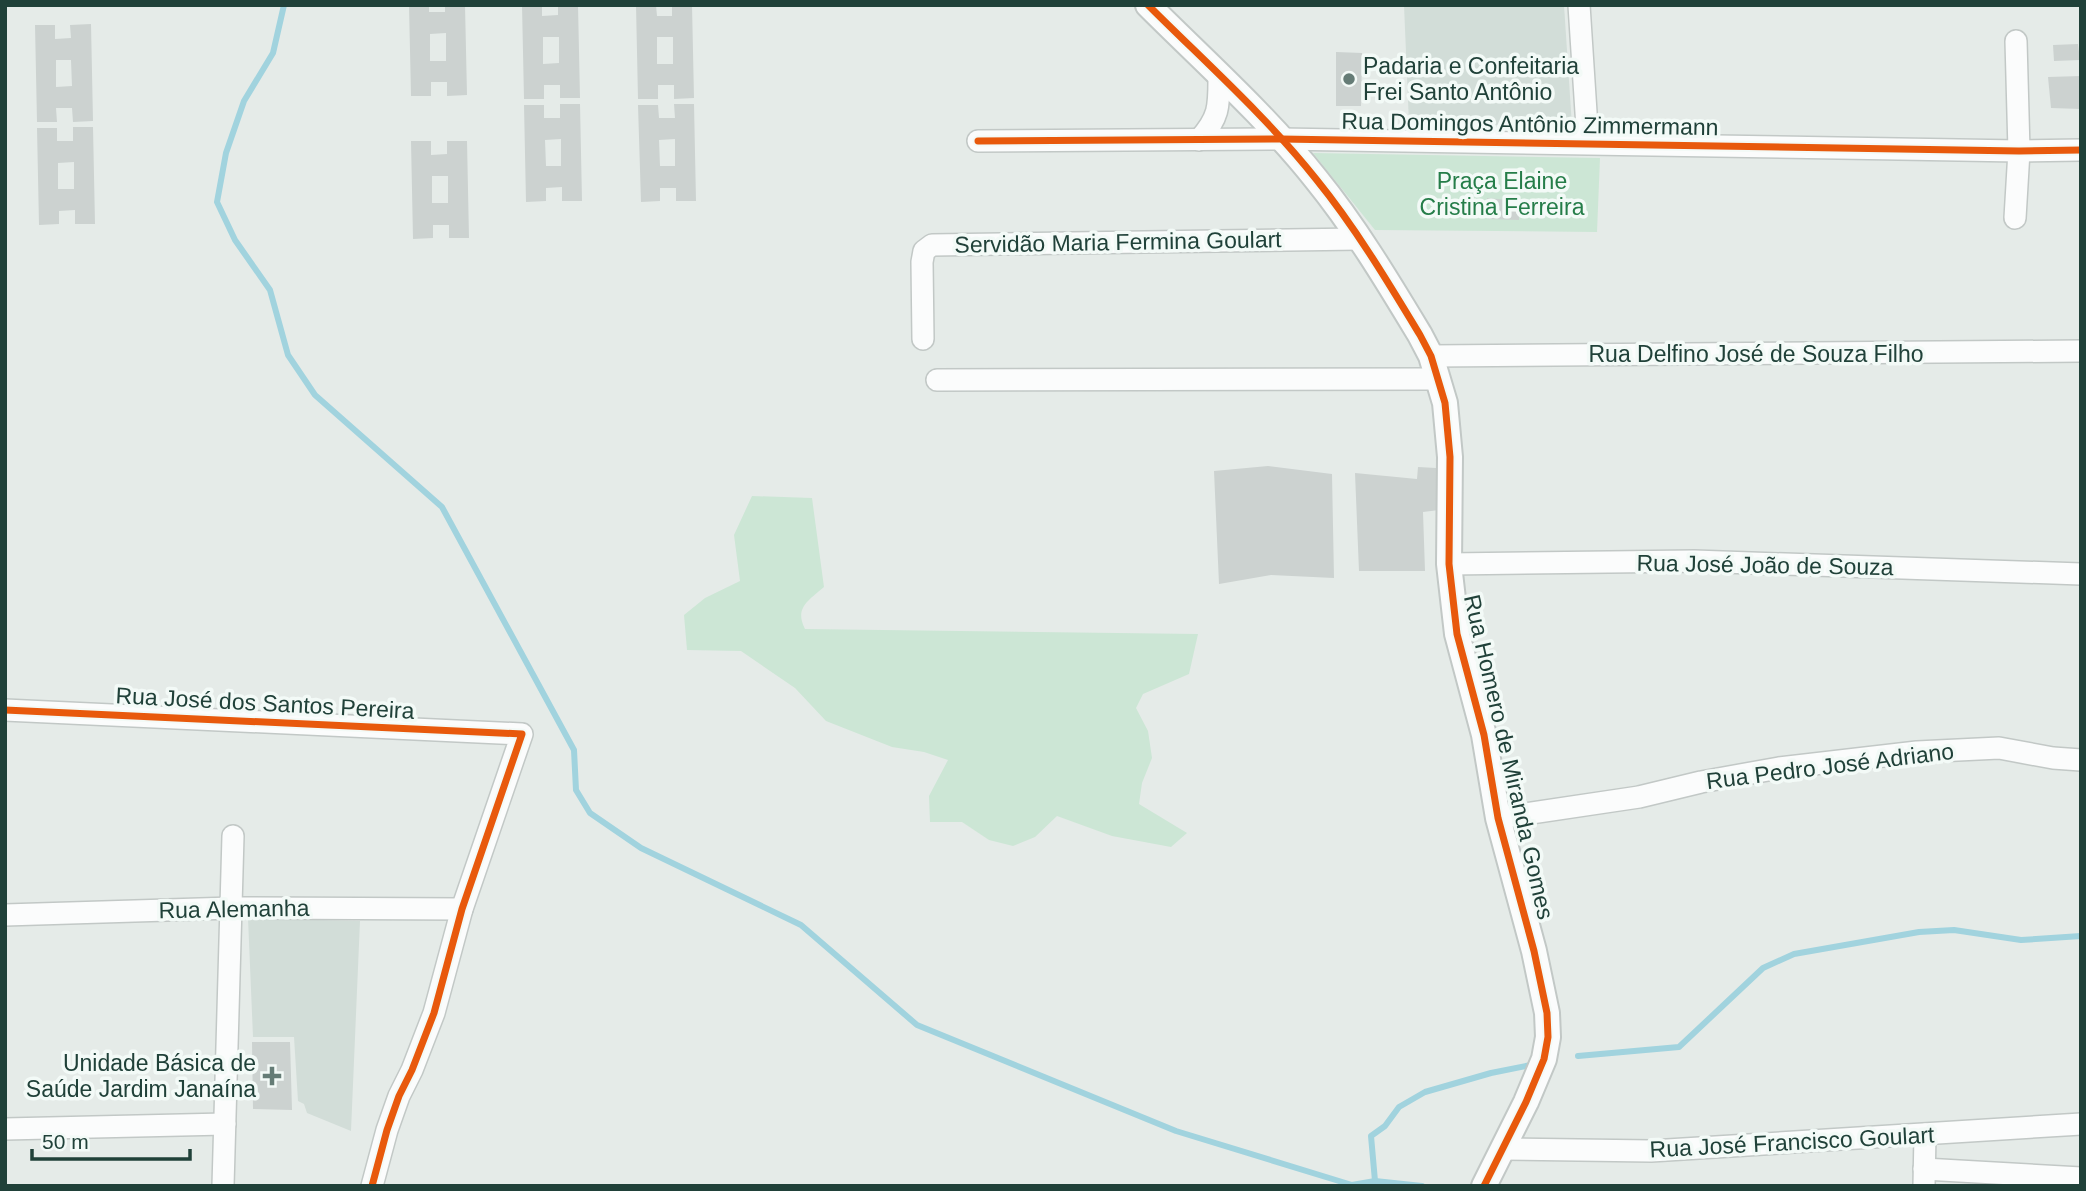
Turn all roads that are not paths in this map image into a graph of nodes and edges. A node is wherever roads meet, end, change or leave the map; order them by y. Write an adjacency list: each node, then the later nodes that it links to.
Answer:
1 (1148, 5): 4 (street, Rua Homero de Miranda Gomes)
2 (1579, 5): 8 (street)
3 (2016, 41): 10 (street)
4 (1219, 76): 5 (street, Rua Homero de Miranda Gomes); 6 (street)
5 (1281, 139): 6 (street, Rua Domingos Antônio Zimmermann); 8 (street, Rua Domingos Antônio Zimmermann); 12 (street, Rua Homero de Miranda Gomes)
6 (1199, 140): 7 (street, Rua Domingos Antônio Zimmermann)
7 (978, 141)
8 (1588, 144): 10 (street, Rua Domingos Antônio Zimmermann)
9 (2081, 150): 10 (street, Rua Domingos Antônio Zimmermann)
10 (2019, 151): 11 (street)
11 (2015, 218)
12 (1360, 239): 13 (street, Servidão Maria Fermina Goulart); 15 (street, Rua Homero de Miranda Gomes)
13 (923, 339)
14 (2081, 351): 15 (street, Rua Delfino José de Souza Filho)
15 (1435, 368): 16 (street, Rua Delfino José de Souza Filho); 17 (street, Rua Homero de Miranda Gomes)
16 (937, 380)
17 (1449, 564): 18 (street, Rua José João de Souza); 21 (street, Rua Homero de Miranda Gomes)
18 (2081, 574)
19 (5, 710): 24 (street, Rua José dos Santos Pereira)
20 (2081, 760): 21 (street, Rua Pedro José Adriano)
21 (1498, 818): 30 (street, Rua Homero de Miranda Gomes)
22 (233, 836): 23 (street)
23 (232, 908): 24 (street, Rua Alemanha); 25 (street, Rua Alemanha); 26 (street)
24 (462, 909): 34 (street)
25 (5, 915)
26 (225, 1124): 28 (street); 33 (street)
27 (2081, 1124): 29 (street, Rua José Francisco Goulart)
28 (5, 1129)
29 (1925, 1134): 30 (street, Rua José Francisco Goulart); 31 (street)
30 (1502, 1149): 35 (street, Rua Homero de Miranda Gomes)
31 (1924, 1178): 32 (street)
32 (2081, 1178)
33 (223, 1186)
34 (372, 1186)
35 (1484, 1186)

